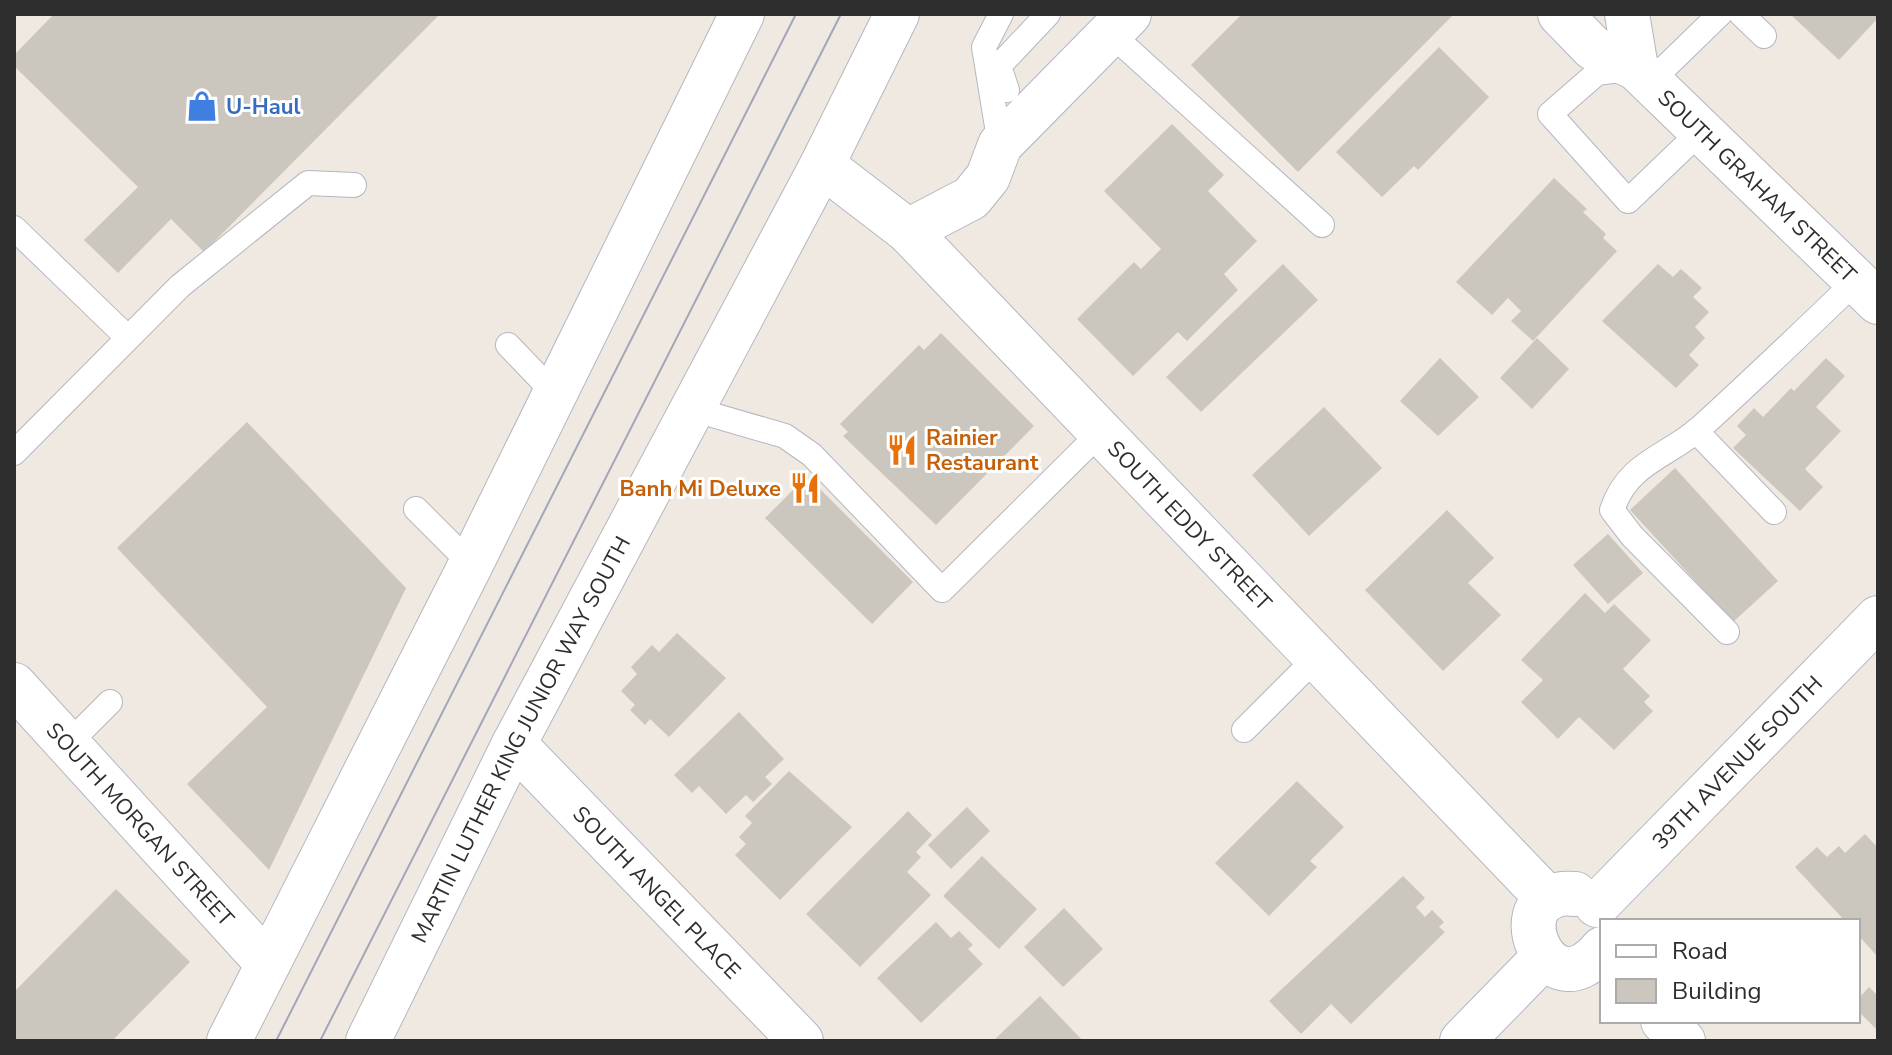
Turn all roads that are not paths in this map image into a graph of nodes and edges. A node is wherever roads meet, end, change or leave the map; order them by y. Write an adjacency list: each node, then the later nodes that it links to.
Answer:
1 (742, 14): 22 (street)
2 (897, 14): 14 (street, MARTIN LUTHER KING JUNIOR WAY SOUTH)
3 (1001, 14): 13 (lane)
4 (1048, 14): 13 (lane)
5 (1560, 14): 11 (street, SOUTH GRAHAM STREET)
6 (1627, 14): 11 (street)
7 (1720, 14): 11 (lane)
8 (1741, 14): 10 (lane)
9 (1120, 24): 13 (street); 16 (lane)
10 (1764, 36)
11 (1643, 75): 12 (street, SOUTH GRAHAM STREET); 12 (lane)
12 (1701, 131): 19 (street, SOUTH GRAHAM STREET)
13 (1002, 150): 18 (street)
14 (822, 165): 18 (street, SOUTH EDDY STREET); 23 (street, MARTIN LUTHER KING JUNIOR WAY SOUTH)
15 (354, 185): 20 (lane)
16 (1322, 225)
17 (14, 228): 20 (lane)
18 (908, 231): 24 (street, SOUTH EDDY STREET)
19 (1867, 291): 25 (lane)
20 (128, 338): 26 (lane)
21 (508, 345): 22 (lane)
22 (555, 394): 29 (street)
23 (692, 409): 24 (lane); 37 (street, MARTIN LUTHER KING JUNIOR WAY SOUTH)
24 (1102, 431): 32 (street, SOUTH EDDY STREET)
25 (1696, 431): 28 (lane); 31 (lane)
26 (14, 453)
27 (416, 509): 29 (lane)
28 (1774, 512)
29 (471, 564): 43 (street)
30 (1878, 618): 39 (street, 39TH AVENUE SOUTH)
31 (1727, 632)
32 (1317, 657): 35 (lane); 38 (street, SOUTH EDDY STREET)
33 (14, 685): 36 (street, SOUTH MORGAN STREET)
34 (110, 702): 36 (lane)
35 (1244, 730)
36 (69, 743): 43 (street, SOUTH MORGAN STREET)
37 (514, 744): 46 (street, MARTIN LUTHER KING JUNIOR WAY SOUTH); 47 (street, SOUTH ANGEL PLACE)
38 (1548, 899): 40 (street); 42 (street)
39 (1617, 919)
40 (1600, 936)
41 (1600, 939): 42 (street)
42 (1544, 957): 48 (street)
43 (268, 964): 45 (street)
44 (1665, 1023): 49 (street)
45 (229, 1041)
46 (368, 1041)
47 (801, 1041)
48 (1462, 1041)
49 (1683, 1041)

